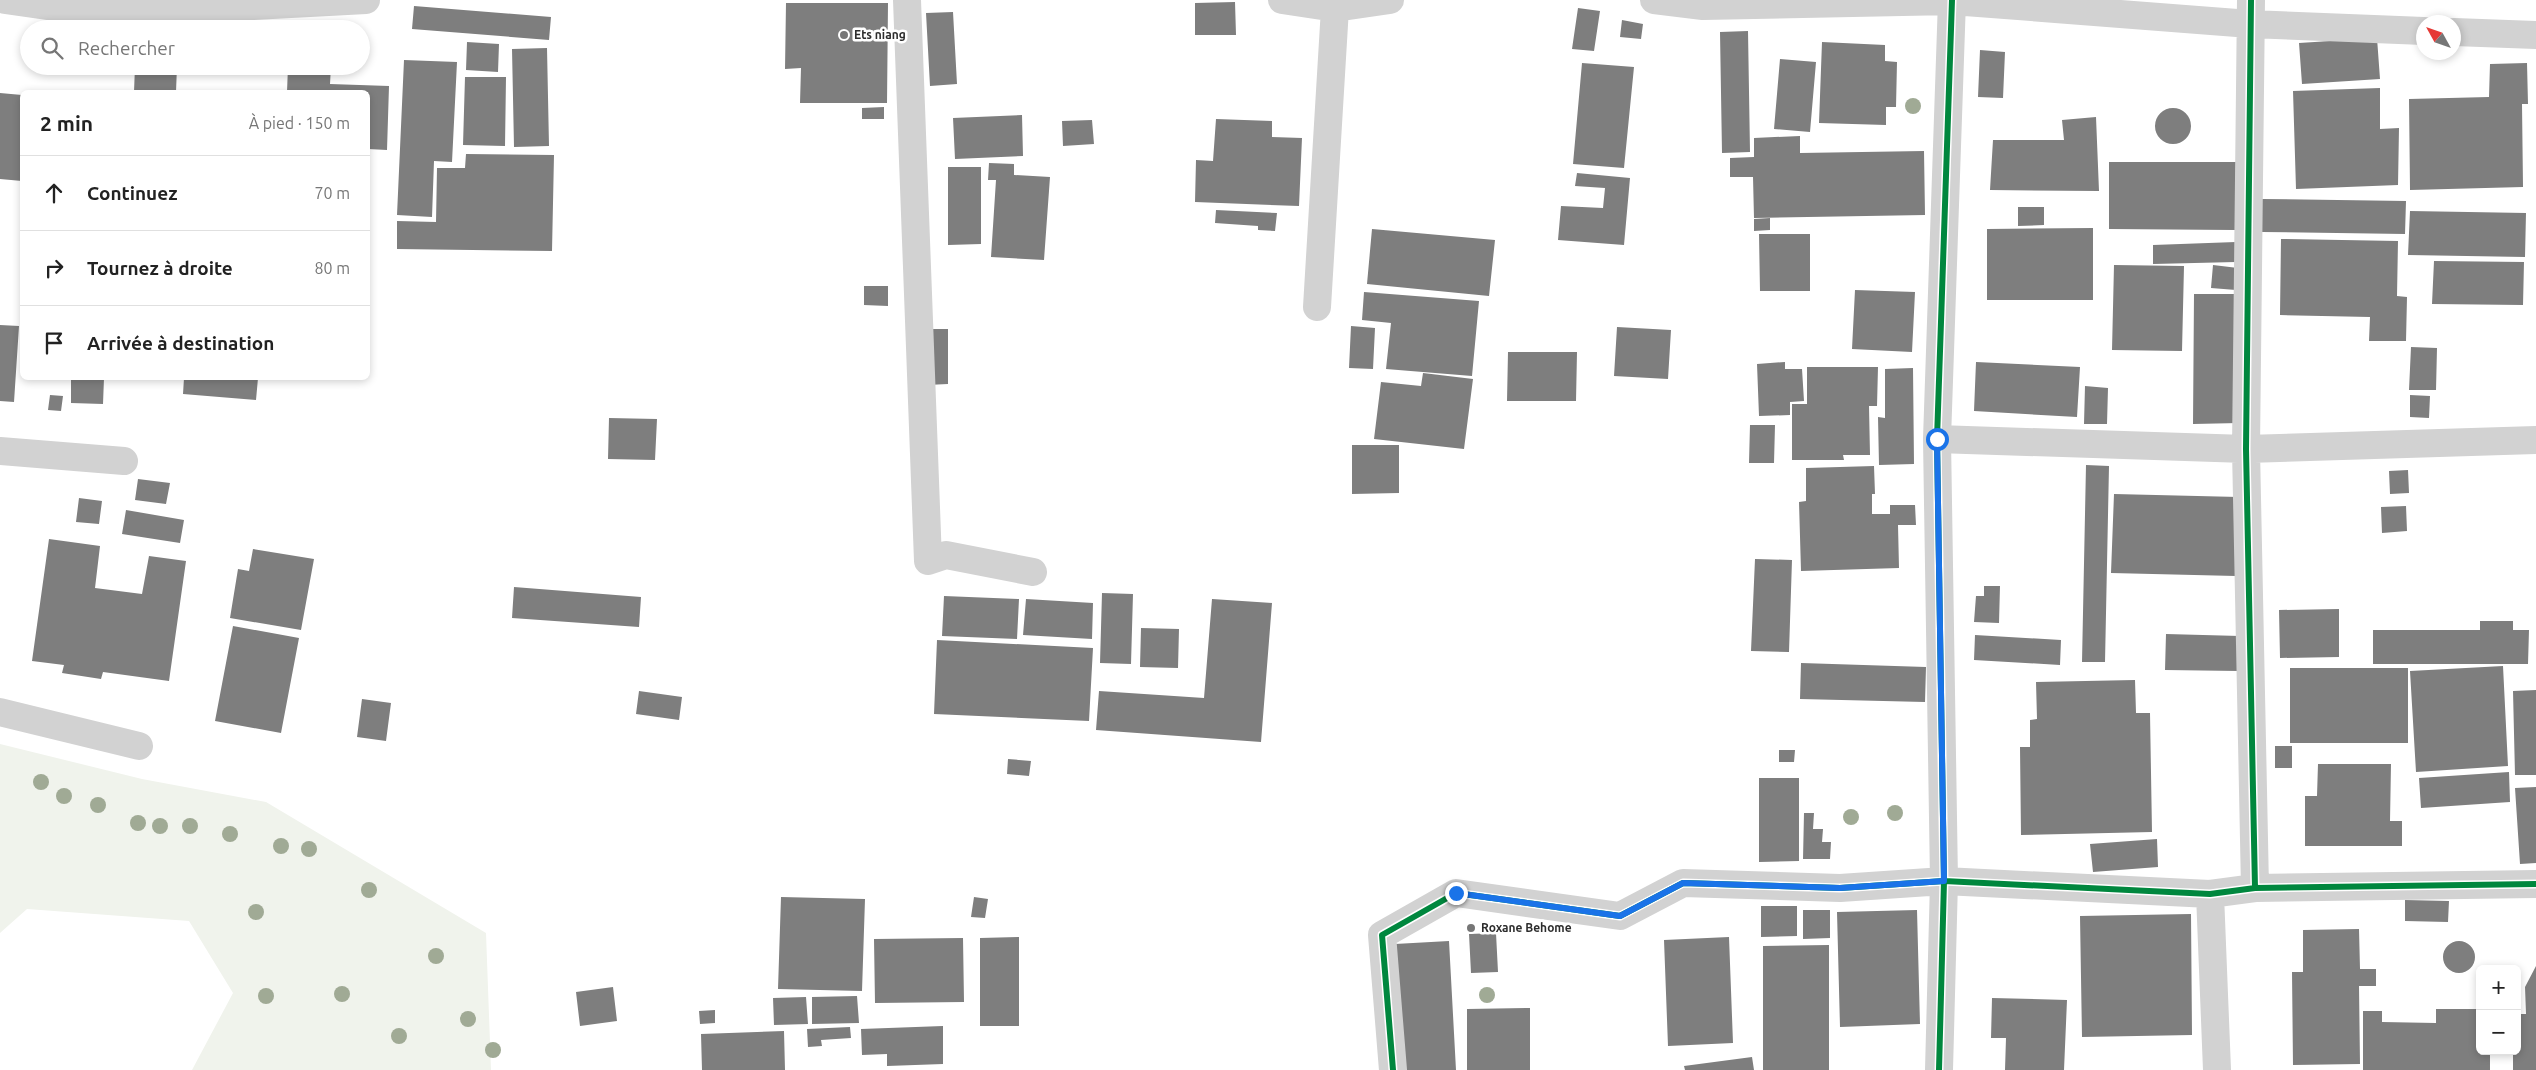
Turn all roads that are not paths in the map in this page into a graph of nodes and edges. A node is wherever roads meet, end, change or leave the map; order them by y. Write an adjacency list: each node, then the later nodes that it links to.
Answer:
1 (5, 0): 8 (street)
2 (366, 0): 8 (street)
3 (906, 0): 20 (street)
4 (1282, 0): 9 (street)
5 (1390, 0): 9 (street)
6 (1654, 0): 7 (street)
7 (1952, 1): 10 (street); 15 (street)
8 (103, 7)
9 (1335, 8): 14 (street)
10 (2250, 12): 11 (street); 17 (street)
11 (2416, 29)
12 (2461, 32): 13 (street)
13 (2536, 35)
14 (1316, 307)
15 (1937, 439): 17 (street); 23 (street)
16 (2536, 440): 17 (street)
17 (2246, 449): 25 (street)
18 (0, 450): 19 (street)
19 (124, 461)
20 (1033, 572)
21 (0, 712): 22 (street)
22 (139, 746)
23 (1944, 881): 26 (street); 27 (street); 28 (street)
24 (2536, 884): 25 (street)
25 (2255, 888): 26 (street)
26 (2210, 894): 29 (street)
27 (1393, 1070)
28 (1940, 1070)
29 (2217, 1070)

